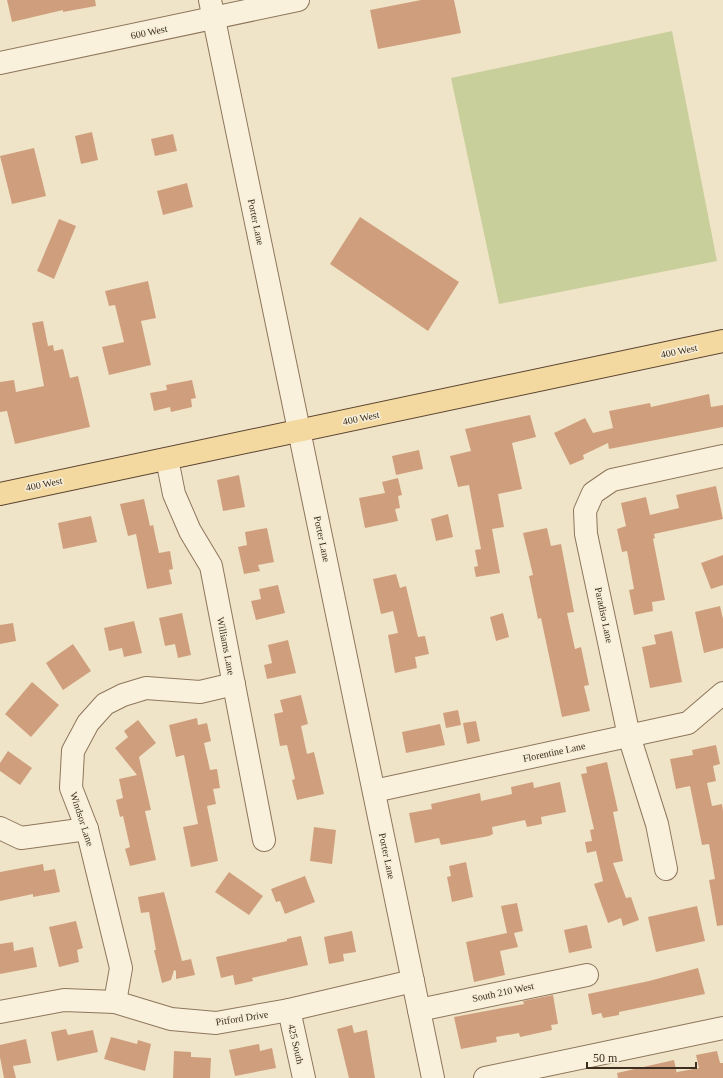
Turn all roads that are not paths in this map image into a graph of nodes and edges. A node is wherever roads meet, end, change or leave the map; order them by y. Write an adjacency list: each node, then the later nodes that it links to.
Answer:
1 (298, 0): 2 (street, 600 West)
2 (212, 9): 3 (street, 600 West); 5 (street, Porter Lane)
3 (0, 63)
4 (723, 342): 5 (main road, 400 West)
5 (299, 430): 7 (main road, 400 West); 12 (street, Porter Lane)
6 (723, 456): 11 (street, Paradiso Lane)
7 (167, 459): 8 (main road, 400 West); 9 (street, Williams Lane)
8 (0, 494)
9 (234, 684): 14 (street, Windsor Lane); 15 (street, Williams Lane)
10 (723, 692): 11 (street, Florentine Lane)
11 (629, 736): 12 (street, Florentine Lane); 16 (street, Paradiso Lane)
12 (374, 791): 18 (street, Porter Lane)
13 (0, 828): 14 (street)
14 (87, 829): 19 (street, Windsor Lane)
15 (264, 840)
16 (666, 869)
17 (587, 975): 21 (street, South 210 West)
18 (413, 981): 20 (street, Pitford Drive); 21 (street, Porter Lane)
19 (115, 1002): 20 (street, Pitford Drive); 22 (street, Pitford Drive)
20 (289, 1010): 24 (street, 425 South)
21 (419, 1010): 25 (street, Porter Lane)
22 (0, 1012)
23 (723, 1028): 26 (street)
24 (304, 1078)
25 (433, 1078)
26 (485, 1078)

